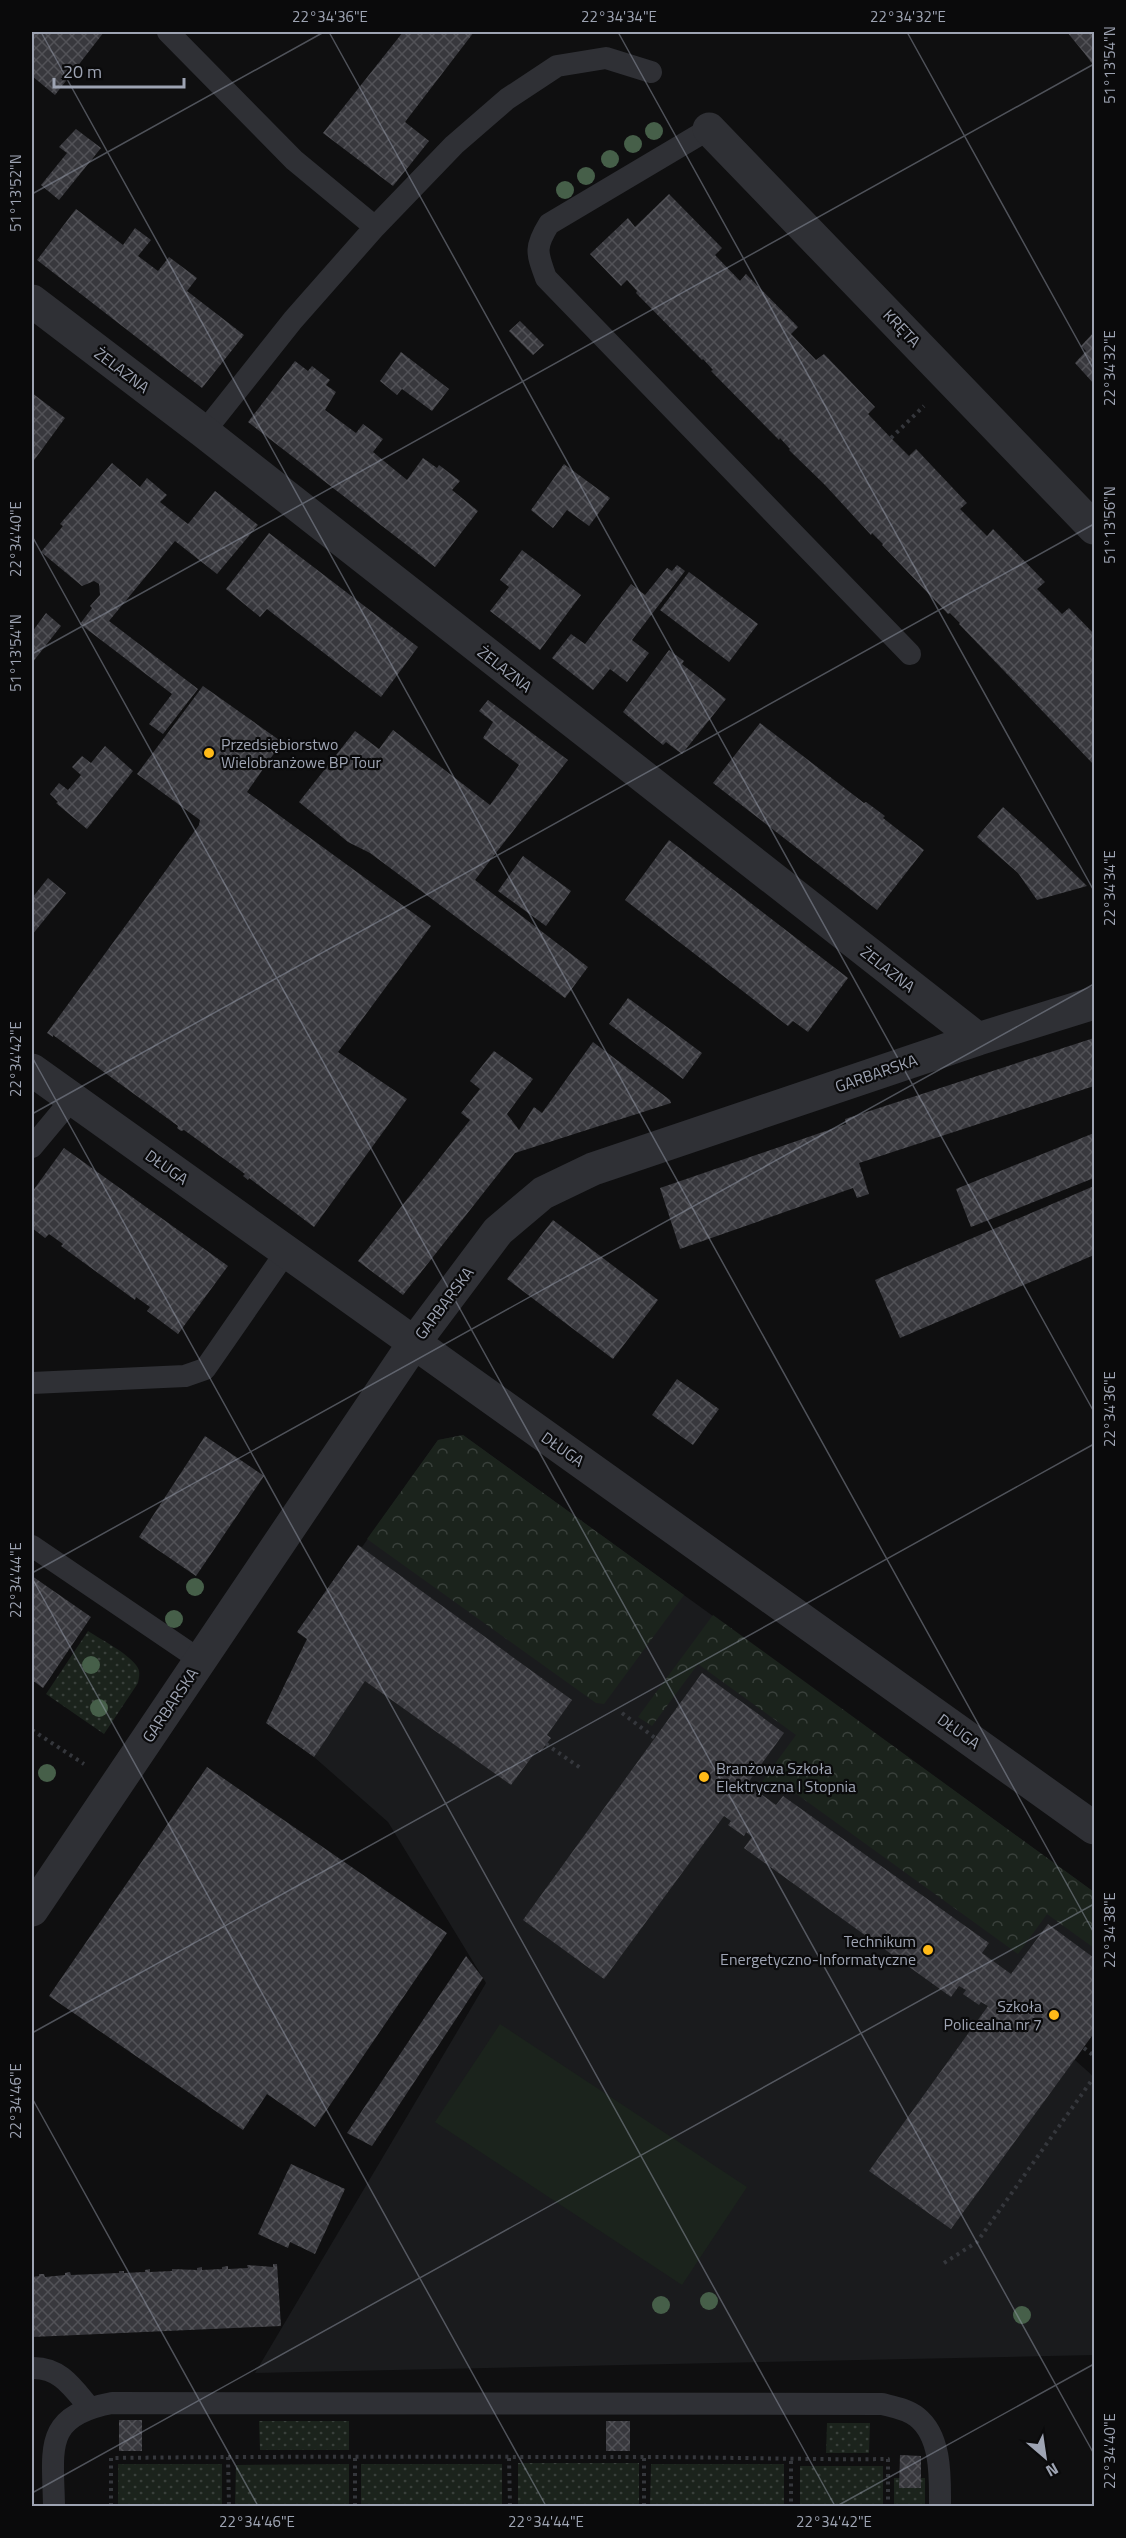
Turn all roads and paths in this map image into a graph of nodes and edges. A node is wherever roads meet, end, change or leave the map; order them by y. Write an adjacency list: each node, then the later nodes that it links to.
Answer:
1 (168, 32): 4 (lane)
2 (651, 72): 4 (lane)
3 (709, 129): 9 (street, KRĘTA); 10 (lane)
4 (375, 227): 7 (lane)
5 (32, 301): 7 (street, ŻELAZNA)
6 (916, 413): 8 (path)
7 (204, 432): 12 (street, ŻELAZNA)
8 (891, 438)
9 (1095, 528)
10 (910, 654)
11 (1095, 1003): 12 (street, GARBARSKA)
12 (978, 1039): 17 (street, GARBARSKA)
13 (32, 1070): 14 (street, DŁUGA)
14 (72, 1099): 15 (lane); 16 (street, DŁUGA)
15 (32, 1147)
16 (286, 1252): 17 (street, DŁUGA); 18 (lane)
17 (414, 1342): 20 (street, GARBARSKA); 27 (street, DŁUGA)
18 (32, 1383)
19 (32, 1546): 20 (lane)
20 (200, 1660): 28 (street, GARBARSKA)
21 (622, 1713): 23 (path)
22 (32, 1730): 25 (path)
23 (656, 1738)
24 (546, 1744): 26 (path)
25 (87, 1766)
26 (582, 1769)
27 (1095, 1828)
28 (32, 1910)
29 (1084, 2048): 30 (path)
30 (1095, 2056)
31 (1095, 2077): 32 (path)
32 (944, 2263)
33 (32, 2368): 34 (lane)
34 (89, 2408): 40 (lane); 48 (lane)
35 (228, 2457): 37 (path); 41 (path); 42 (path)
36 (644, 2457): 38 (path); 39 (path); 45 (path)
37 (355, 2458): 38 (path); 43 (path)
38 (509, 2458): 44 (path)
39 (791, 2461): 46 (path); 47 (path)
40 (54, 2506)
41 (111, 2506)
42 (228, 2506)
43 (355, 2506)
44 (510, 2506)
45 (644, 2506)
46 (791, 2506)
47 (888, 2506)
48 (940, 2506)

